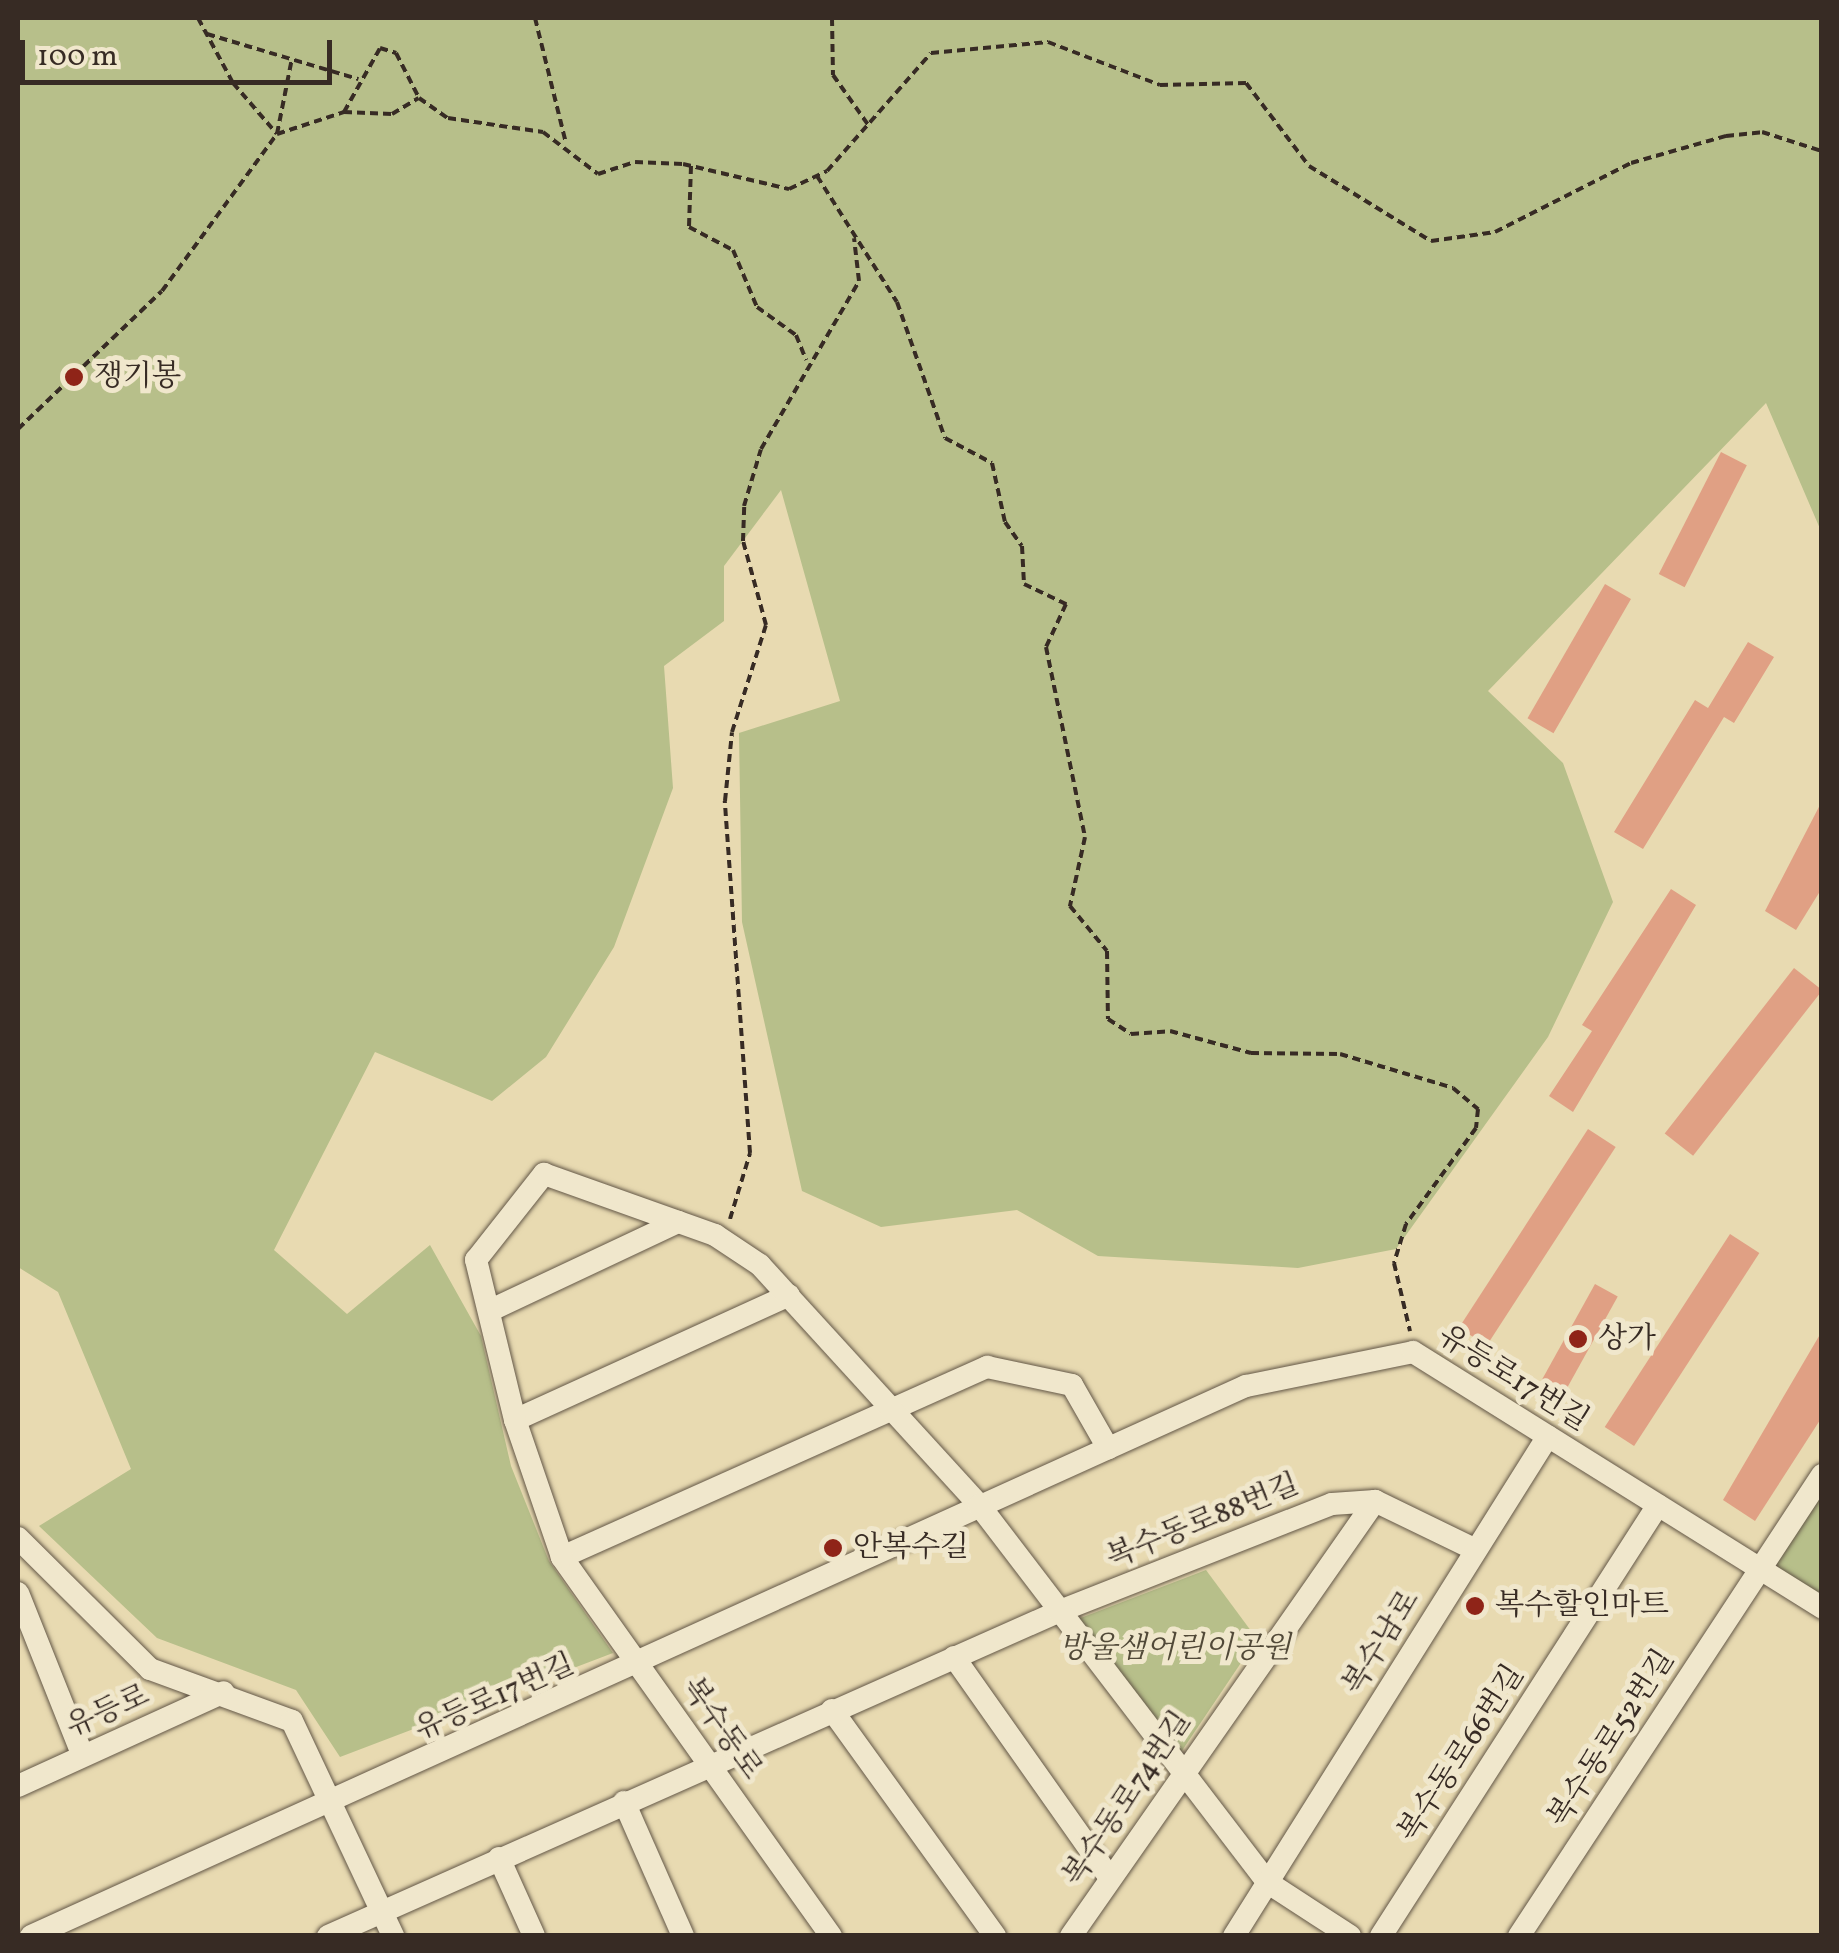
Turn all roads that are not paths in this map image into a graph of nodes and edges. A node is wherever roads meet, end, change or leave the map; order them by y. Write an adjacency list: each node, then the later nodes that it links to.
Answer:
1 (678, 1222): 2 (street, 복수동로); 3 (street); 3 (street, 복수동로)
2 (788, 1296): 4 (street, 복수동로); 5 (street)
3 (491, 1310): 5 (street, 복수동로)
4 (896, 1410): 7 (street); 10 (street, 복수동로); 14 (street)
5 (515, 1420): 14 (street, 복수동로)
6 (1548, 1436): 7 (street, 유등로17번길); 11 (street, 유등로17번길); 13 (street, 복수남로)
7 (1108, 1448): 10 (street, 유등로17번길)
8 (1822, 1474): 15 (street, 복수동로52번길)
9 (1375, 1501): 13 (street); 18 (street, 복수동로88번길); 25 (street, 복수동로74번길)
10 (978, 1504): 18 (street); 20 (street, 유등로17번길)
11 (1658, 1505): 15 (street, 유등로17번길); 44 (street, 복수동로66번길)
12 (18, 1538): 21 (street)
13 (1476, 1550): 31 (street, 복수남로)
14 (562, 1557): 20 (street, 복수동로)
15 (1759, 1570): 17 (street, 유등로17번길); 45 (street, 복수동로52번길)
16 (18, 1593): 23 (street)
17 (1822, 1608)
18 (1060, 1611): 19 (street, 복수동로88번길); 25 (street)
19 (954, 1657): 22 (street, 복수동로88번길); 30 (street)
20 (640, 1666): 24 (street, 복수동로); 27 (street, 유등로17번길)
21 (224, 1692): 23 (street, 유등로); 27 (street)
22 (832, 1710): 24 (street, 복수동로88번길); 40 (street)
23 (83, 1756): 26 (street, 유등로)
24 (708, 1764): 28 (street, 복수동로88번길); 39 (street, 복수동로)
25 (1181, 1770): 30 (street, 복수동로74번길); 31 (street)
26 (18, 1786)
27 (334, 1802): 32 (street); 34 (street, 유등로17번길)
28 (624, 1802): 29 (street, 복수동로88번길); 38 (street)
29 (499, 1858): 32 (street, 복수동로88번길); 37 (street)
30 (1110, 1878): 41 (street, 복수동로74번길)
31 (1267, 1882): 42 (street, 복수남로); 43 (street)
32 (382, 1911): 35 (street, 복수동로88번길); 36 (street)
33 (18, 1922): 34 (street)
34 (27, 1936)
35 (328, 1936)
36 (394, 1936)
37 (534, 1936)
38 (683, 1936)
39 (830, 1936)
40 (994, 1936)
41 (1071, 1936)
42 (1234, 1936)
43 (1350, 1936)
44 (1382, 1936)
45 (1519, 1936)

